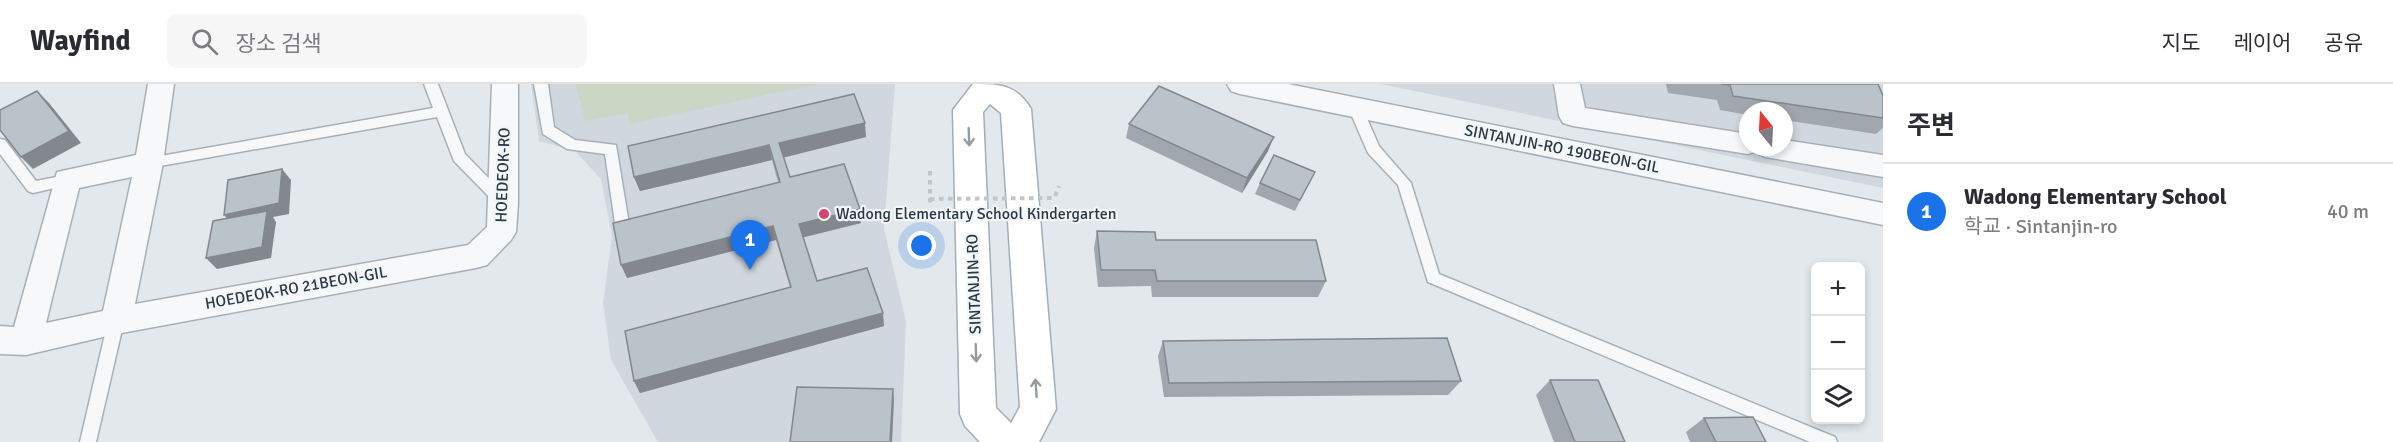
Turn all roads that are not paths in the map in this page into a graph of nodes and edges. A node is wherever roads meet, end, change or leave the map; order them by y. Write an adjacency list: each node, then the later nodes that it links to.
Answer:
1 (161, 84): 13 (street)
2 (431, 84): 9 (lane)
3 (505, 84): 16 (street, HOEDEOK-RO)
4 (540, 84): 18 (lane)
5 (1240, 84): 8 (street, SINTANJIN-RO 190BEON-GIL)
6 (1568, 84): 10 (street)
7 (989, 85): 23 (main road, SINTANJIN-RO, one-way to 23); 24 (main road, SINTANJIN-RO, one-way to 7)
8 (1355, 107): 17 (street, SINTANJIN-RO 190BEON-GIL); 25 (lane)
9 (442, 111): 13 (lane); 16 (lane)
10 (1739, 143)
11 (0, 144): 15 (lane)
12 (1793, 152): 14 (street)
13 (149, 163): 15 (street); 20 (street)
14 (1883, 166)
15 (67, 180): 21 (street)
16 (504, 203): 19 (street, HOEDEOK-RO)
17 (1883, 214)
18 (623, 230)
19 (476, 256): 20 (street, HOEDEOK-RO 21BEON-GIL)
20 (116, 321): 21 (street, HOEDEOK-RO 21BEON-GIL); 22 (lane)
21 (13, 340)
22 (88, 442)
23 (1004, 442)
24 (1020, 442)
25 (1829, 442)

